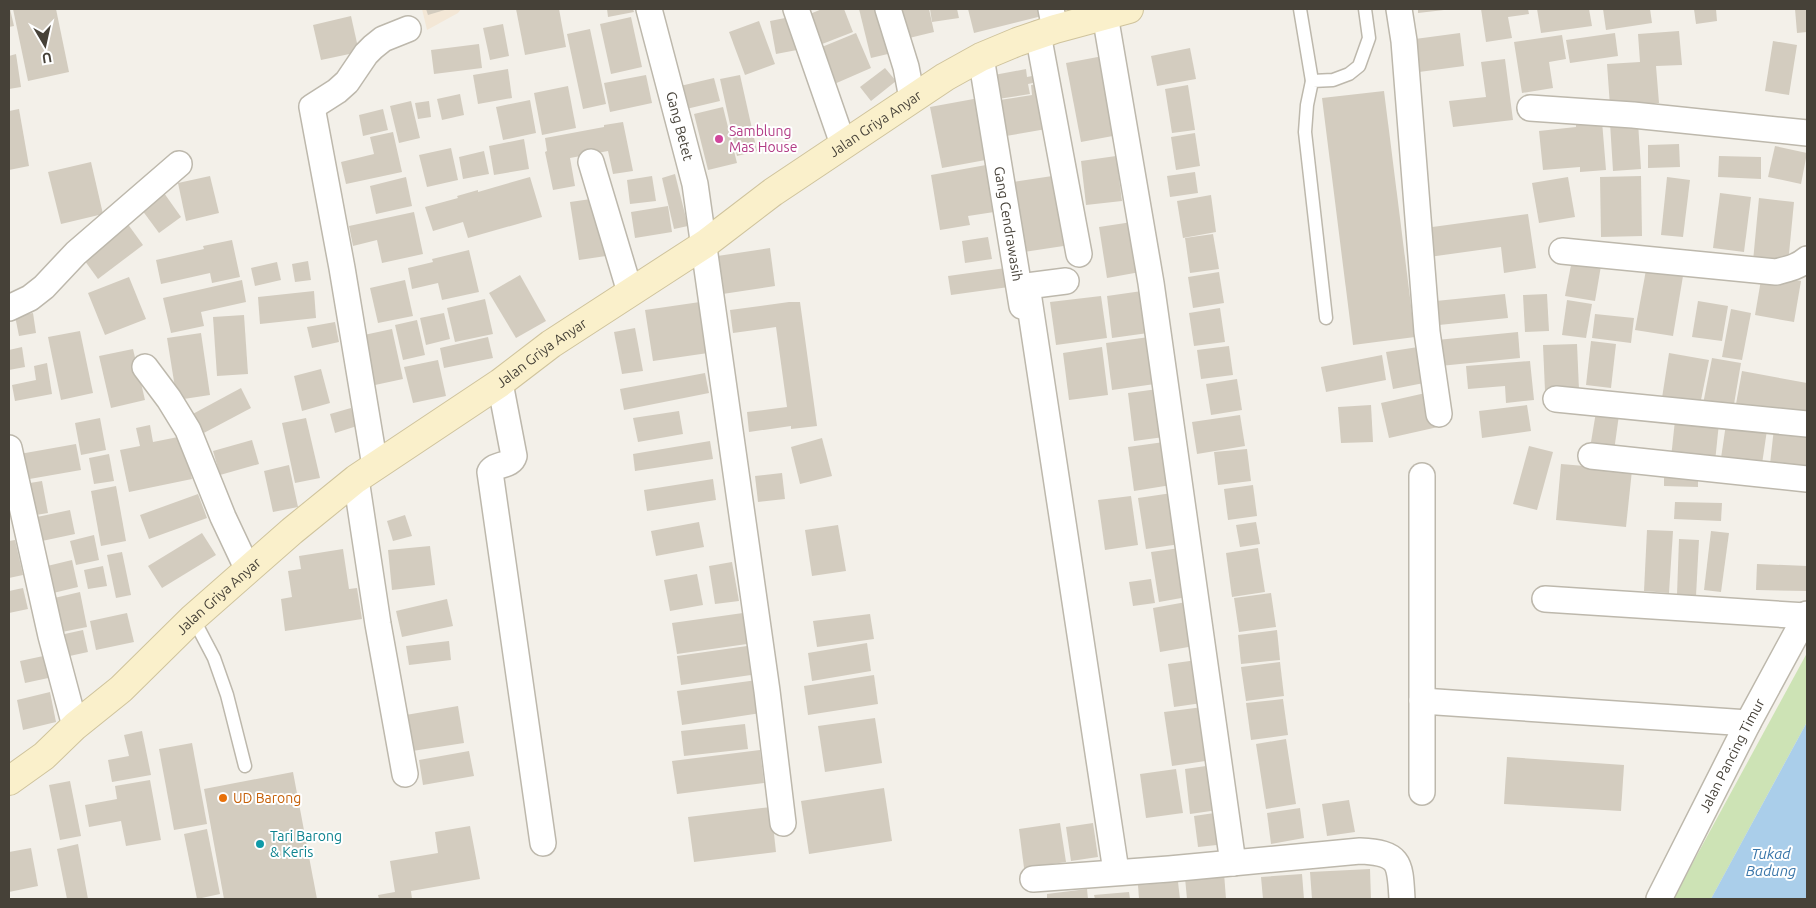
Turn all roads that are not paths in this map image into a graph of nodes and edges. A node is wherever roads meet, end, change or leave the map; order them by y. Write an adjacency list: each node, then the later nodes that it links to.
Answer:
1 (650, 9): 18 (street, Gang Betet)
2 (796, 9): 15 (street)
3 (888, 9): 12 (street)
4 (1300, 9): 11 (lane)
5 (1365, 9): 11 (lane)
6 (1399, 9): 30 (street)
7 (1117, 12): 8 (street, Jalan Griya Anyar); 50 (street)
8 (1048, 24): 10 (street, Jalan Griya Anyar); 20 (street)
9 (408, 29): 34 (street)
10 (981, 57): 12 (street, Jalan Griya Anyar); 28 (street, Gang Cendrawasih)
11 (1312, 81): 25 (lane)
12 (912, 98): 15 (street, Jalan Griya Anyar)
13 (1530, 108): 14 (street)
14 (1807, 133)
15 (843, 144): 18 (street, Jalan Griya Anyar)
16 (591, 162): 23 (street)
17 (179, 164): 24 (street)
18 (705, 244): 23 (street, Jalan Griya Anyar); 48 (street, Gang Betet)
19 (1562, 250): 21 (street)
20 (1079, 254)
21 (1807, 259)
22 (1066, 281): 51 (street)
23 (630, 292): 27 (street, Jalan Griya Anyar)
24 (9, 308)
25 (1326, 318)
26 (145, 367): 37 (street)
27 (500, 382): 34 (street, Jalan Griya Anyar); 49 (street)
28 (1035, 391)
29 (1556, 399): 31 (street)
30 (1439, 414)
31 (1807, 424)
32 (9, 448): 43 (street)
33 (1591, 456): 36 (street)
34 (365, 472): 37 (street, Jalan Griya Anyar); 45 (street)
35 (1422, 476): 41 (street)
36 (1807, 479)
37 (248, 570): 40 (street, Jalan Griya Anyar)
38 (1545, 599): 39 (street)
39 (1806, 615): 42 (street, Jalan Pancing Timur)
40 (193, 618): 43 (street, Jalan Griya Anyar); 44 (lane)
41 (1422, 701): 42 (street); 47 (street)
42 (1748, 723): 54 (street, Jalan Pancing Timur)
43 (75, 726): 46 (street, Jalan Griya Anyar)
44 (245, 766)
45 (405, 774)
46 (9, 781)
47 (1422, 792)
48 (783, 823)
49 (543, 843)
50 (1233, 863): 51 (street); 53 (street)
51 (1116, 871): 52 (street)
52 (1033, 878)
53 (1402, 899)
54 (1659, 899)

